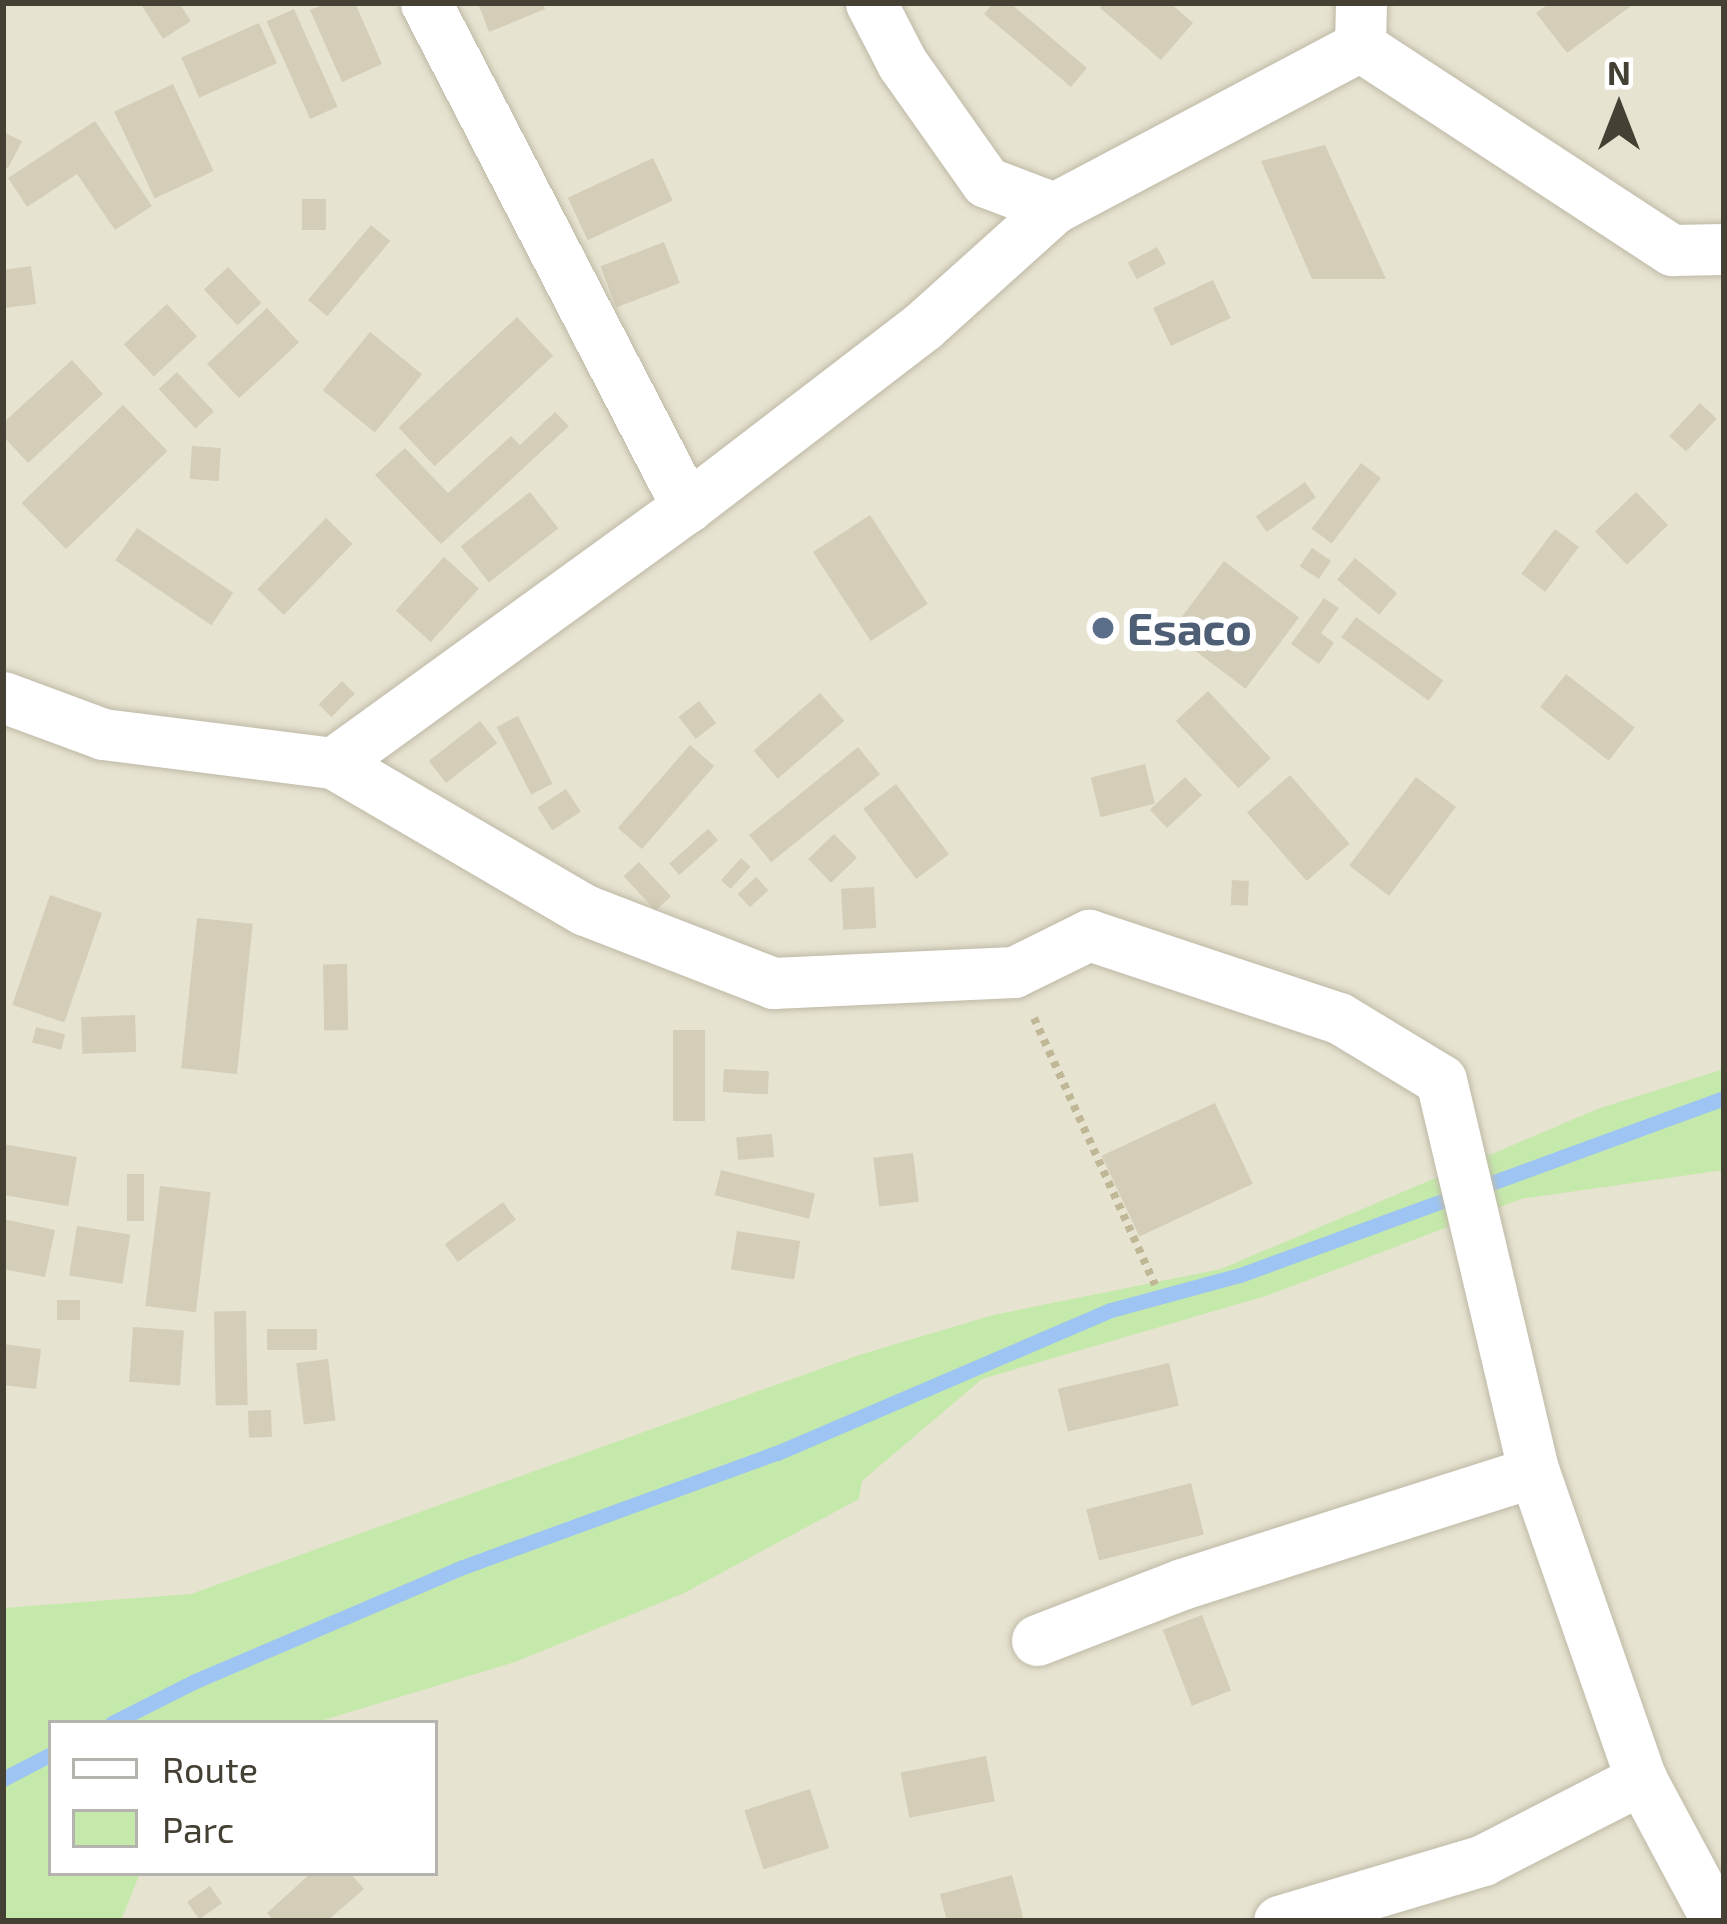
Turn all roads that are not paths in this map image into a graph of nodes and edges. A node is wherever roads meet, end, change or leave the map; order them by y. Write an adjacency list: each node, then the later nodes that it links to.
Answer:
1 (426, 3): 6 (street)
2 (871, 3): 4 (street)
3 (1360, 24): 4 (street); 5 (street)
4 (1054, 208): 6 (street)
5 (1724, 249)
6 (687, 507): 8 (street)
7 (3, 697): 8 (street)
8 (333, 763): 9 (street)
9 (1534, 1472): 10 (street); 11 (street)
10 (1037, 1640)
11 (1641, 1779): 12 (street); 13 (street)
12 (1280, 1921)
13 (1717, 1921)

